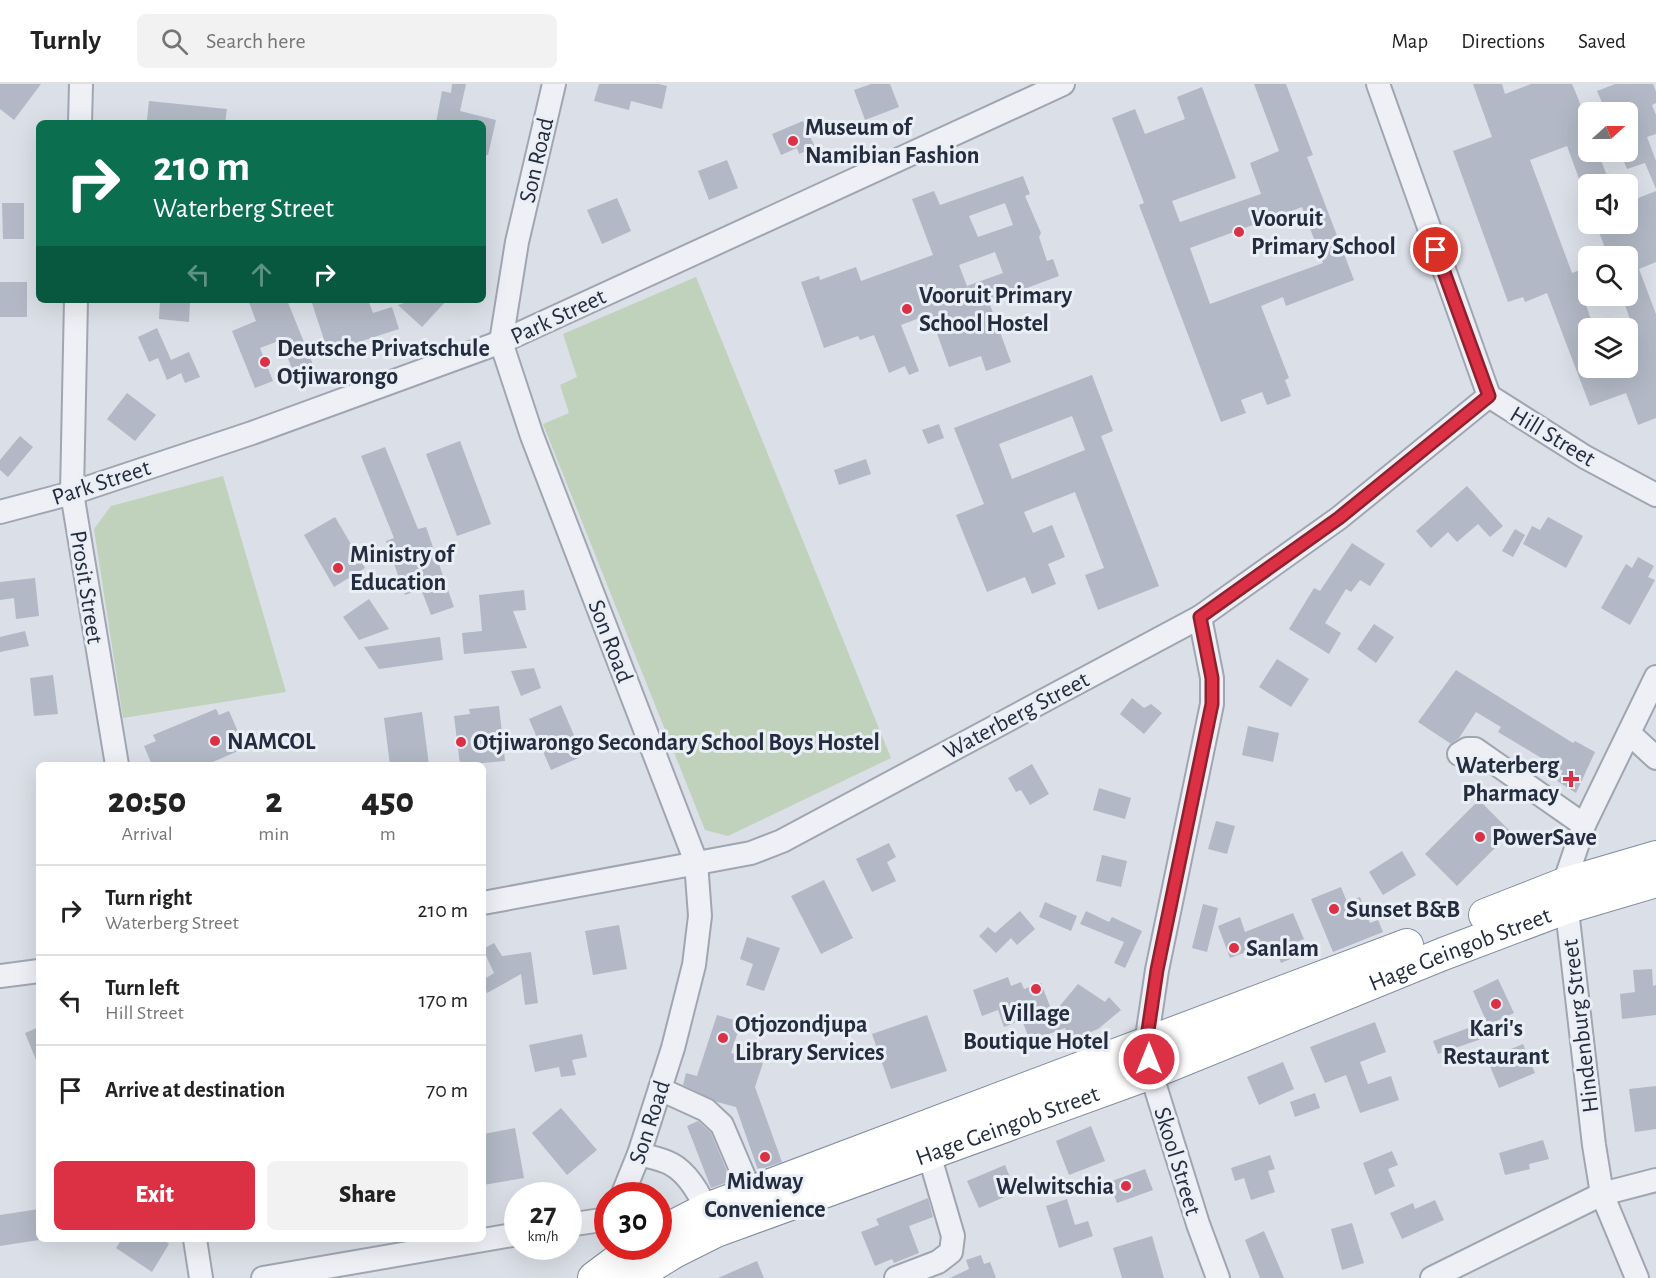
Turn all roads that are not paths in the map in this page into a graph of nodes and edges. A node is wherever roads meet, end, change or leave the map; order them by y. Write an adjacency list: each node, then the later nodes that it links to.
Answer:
1 (81, 84): 5 (street)
2 (554, 84): 7 (street, Son Road)
3 (1063, 84): 7 (street, Park Street)
4 (1378, 84): 8 (street, Hill Street)
5 (81, 120)
6 (76, 303): 9 (street, Prosit Street)
7 (501, 342): 9 (street, Park Street); 20 (street, Son Road)
8 (1489, 396): 10 (street, Hill Street); 12 (street, Waterberg Street)
9 (72, 493): 11 (street, Park Street); 17 (street, Prosit Street)
10 (1656, 495)
11 (0, 512)
12 (1200, 617): 20 (street, Waterberg Street); 26 (street, Skool Street)
13 (1656, 677): 14 (street, Hindenburg Street)
14 (1629, 733): 16 (street); 18 (street, Hindenburg Street)
15 (1459, 753): 18 (street)
16 (1656, 758)
17 (117, 762)
18 (1584, 825): 22 (street, Hindenburg Street)
19 (1656, 857): 22 (highway, Hage Geingob Street)
20 (696, 862): 23 (street, Waterberg Street); 27 (street, Son Road)
21 (1656, 881): 22 (highway, Hage Geingob Street)
22 (1565, 896): 26 (highway, Hage Geingob Street); 33 (street, Hindenburg Street)
23 (486, 902)
24 (36, 971): 25 (street)
25 (0, 976)
26 (1149, 1059): 29 (highway, Hage Geingob Street); 32 (highway, Hage Geingob Street); 45 (street, Skool Street)
27 (660, 1089): 28 (street, Son Road); 32 (street)
28 (639, 1154): 31 (street, Son Road); 34 (street)
29 (929, 1154): 32 (highway, Hage Geingob Street); 44 (street)
30 (1656, 1180): 33 (street)
31 (628, 1182)
32 (770, 1194): 34 (highway, Hage Geingob Street)
33 (1602, 1194): 46 (street); 47 (street, Hindenburg Street)
34 (711, 1220): 35 (highway, Hage Geingob Street); 40 (highway, Hage Geingob Street)
35 (672, 1230)
36 (504, 1236): 37 (street)
37 (486, 1240)
38 (195, 1242): 41 (street)
39 (472, 1242): 42 (street)
40 (635, 1262): 43 (highway, Hage Geingob Street)
41 (201, 1278)
42 (263, 1278)
43 (594, 1278)
44 (896, 1278)
45 (1218, 1278)
46 (1432, 1278)
47 (1637, 1278)

